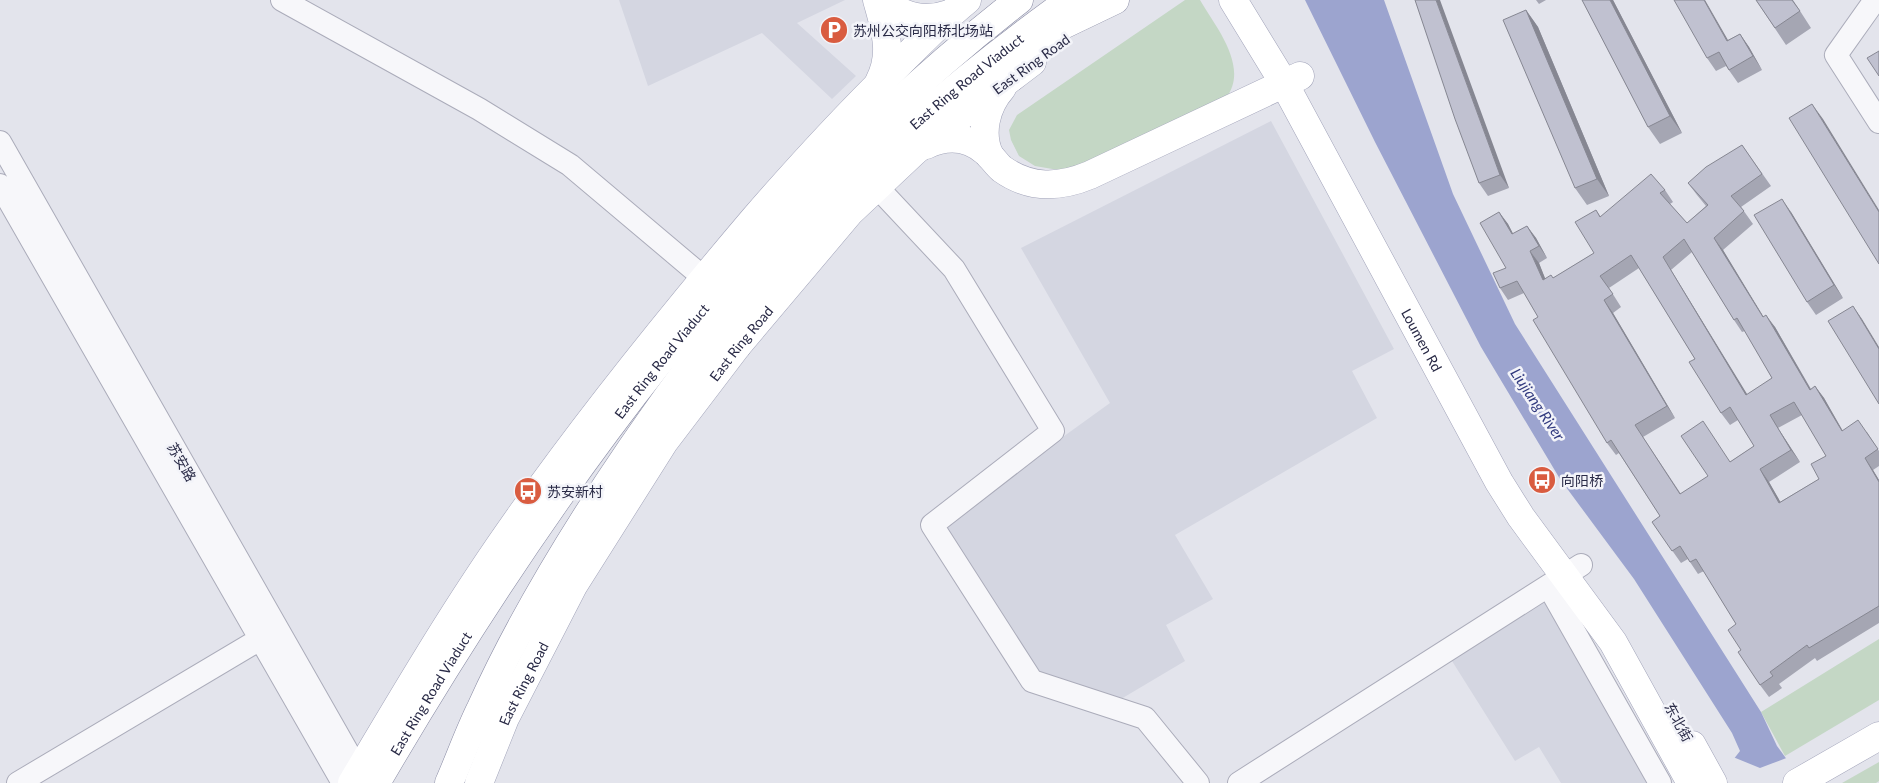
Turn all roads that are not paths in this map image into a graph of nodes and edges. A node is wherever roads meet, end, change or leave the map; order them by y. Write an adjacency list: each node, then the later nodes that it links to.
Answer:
1 (282, 0): 24 (street)
2 (877, 0): 17 (main road)
3 (885, 0): 12 (main road)
4 (1019, 0): 32 (main road, East Ring Road Viaduct)
5 (1070, 0): 14 (main road, East Ring Road Viaduct)
6 (1078, 0): 13 (main road)
7 (1115, 0): 13 (main road)
8 (1119, 0): 15 (main road, East Ring Road)
9 (1233, 0): 16 (main road, Loumen Rd)
10 (1256, 0): 16 (main road, Loumen Rd)
11 (1875, 0): 18 (street)
12 (958, 7): 17 (main road)
13 (1053, 30): 14 (main road); 15 (main road)
14 (991, 58): 25 (main road, East Ring Road Viaduct)
15 (1012, 77): 20 (main road, East Ring Road); 21 (main road)
16 (1293, 80): 21 (main road); 28 (main road, Loumen Rd)
17 (875, 88): 24 (main road)
18 (1879, 122)
19 (0, 142): 29 (street, 苏安路)
20 (916, 150): 21 (main road); 23 (main road, East Ring Road)
21 (990, 156)
22 (0, 186): 29 (street, 苏安路)
23 (877, 187): 26 (main road, East Ring Road); 37 (street)
24 (704, 278): 32 (main road)
25 (748, 292): 26 (main road); 27 (main road, East Ring Road Viaduct)
26 (738, 346): 27 (main road); 36 (main road, East Ring Road)
27 (683, 374): 35 (main road, East Ring Road Viaduct)
28 (1565, 576): 30 (main road, Loumen Rd); 38 (street); 39 (street)
29 (269, 634): 32 (street, 苏安路); 34 (street)
30 (1636, 665): 40 (main road, 东北街); 41 (main road, 东北街)
31 (1879, 736): 33 (main road)
32 (359, 781)
33 (1800, 781)
34 (18, 783)
35 (449, 783)
36 (479, 783)
37 (1198, 783)
38 (1239, 783)
39 (1660, 783)
40 (1691, 783)
41 (1713, 783)

